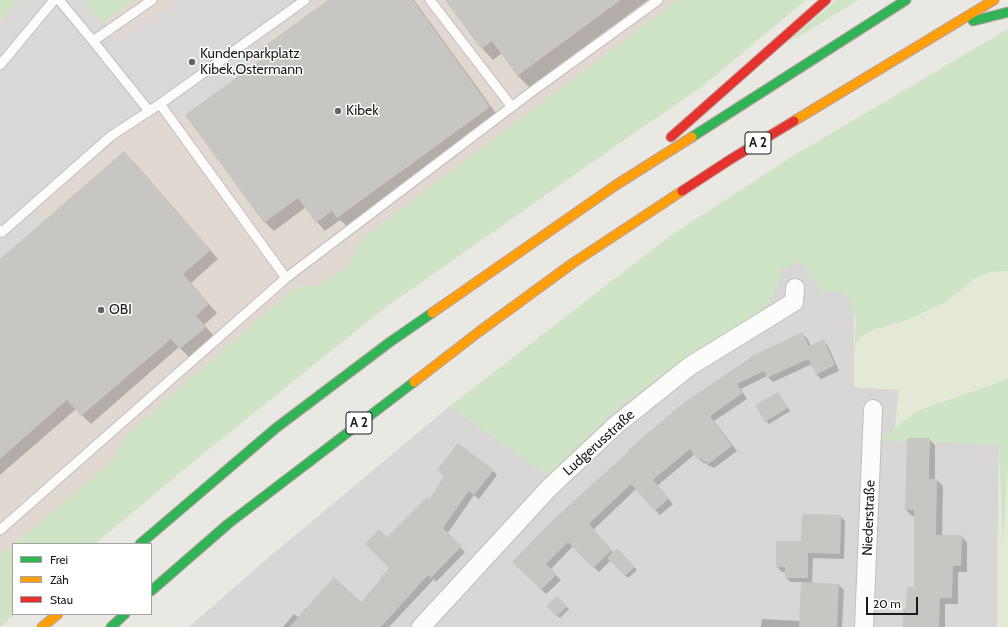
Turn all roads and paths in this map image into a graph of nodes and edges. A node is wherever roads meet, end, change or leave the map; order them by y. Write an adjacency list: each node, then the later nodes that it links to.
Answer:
1 (54, 0): 13 (lane)
2 (59, 0): 12 (lane)
3 (152, 0): 12 (lane)
4 (305, 0): 14 (lane)
5 (430, 0): 15 (lane)
6 (658, 0): 15 (lane)
7 (826, 0): 17 (highway)
8 (906, 0): 17 (highway)
9 (994, 0): 11 (highway, A 2)
10 (1008, 12): 11 (highway)
11 (947, 28): 24 (highway, A 2)
12 (93, 41): 16 (lane)
13 (0, 65)
14 (160, 104): 16 (lane); 19 (lane)
15 (512, 107): 19 (lane)
16 (149, 111): 18 (lane)
17 (616, 185): 23 (highway)
18 (0, 230)
19 (286, 278): 22 (lane)
20 (795, 288): 29 (street, Ludgerusstraße)
21 (873, 409): 30 (street, Niederstraße)
22 (0, 530)
23 (141, 543)
24 (152, 590)
25 (57, 615): 27 (highway)
26 (124, 615): 28 (highway)
27 (42, 627)
28 (111, 627)
29 (421, 627)
30 (864, 627)

